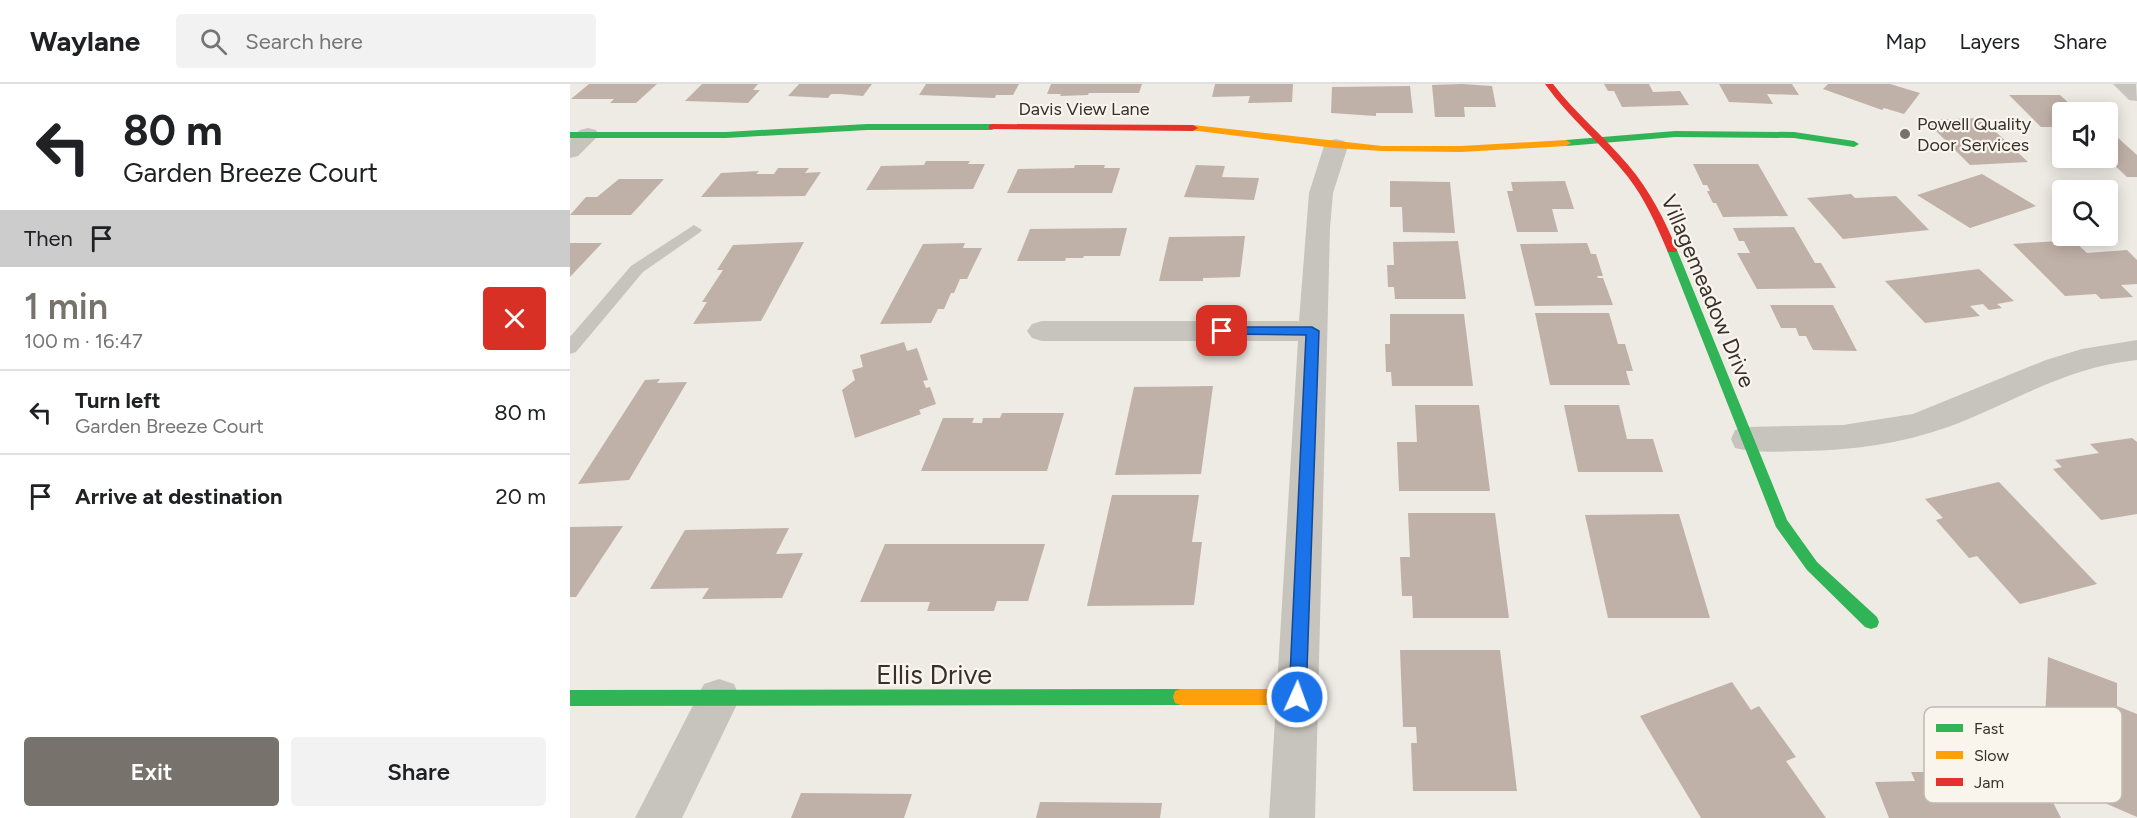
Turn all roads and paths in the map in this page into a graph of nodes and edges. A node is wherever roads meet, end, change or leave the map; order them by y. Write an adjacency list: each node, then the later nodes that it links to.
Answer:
1 (1549, 84): 5 (street, Villagemeadow Drive)
2 (2123, 84): 3 (street)
3 (2137, 95)
4 (579, 135): 7 (street, Davis View Lane); 8 (street)
5 (1597, 140): 6 (street, Davis View Lane); 7 (street, Davis View Lane); 14 (street, Villagemeadow Drive)
6 (1854, 144)
7 (1336, 146): 11 (street)
8 (570, 151)
9 (694, 230): 12 (lane)
10 (1042, 331): 11 (street)
11 (1312, 331): 16 (street)
12 (570, 348)
13 (2137, 350): 14 (street)
14 (1747, 439): 15 (street, Villagemeadow Drive)
15 (1871, 622)
16 (1297, 697): 18 (street, Ellis Drive); 20 (street)
17 (570, 698): 18 (street, Ellis Drive)
18 (719, 698): 19 (street)
19 (658, 818)
20 (1292, 818)

